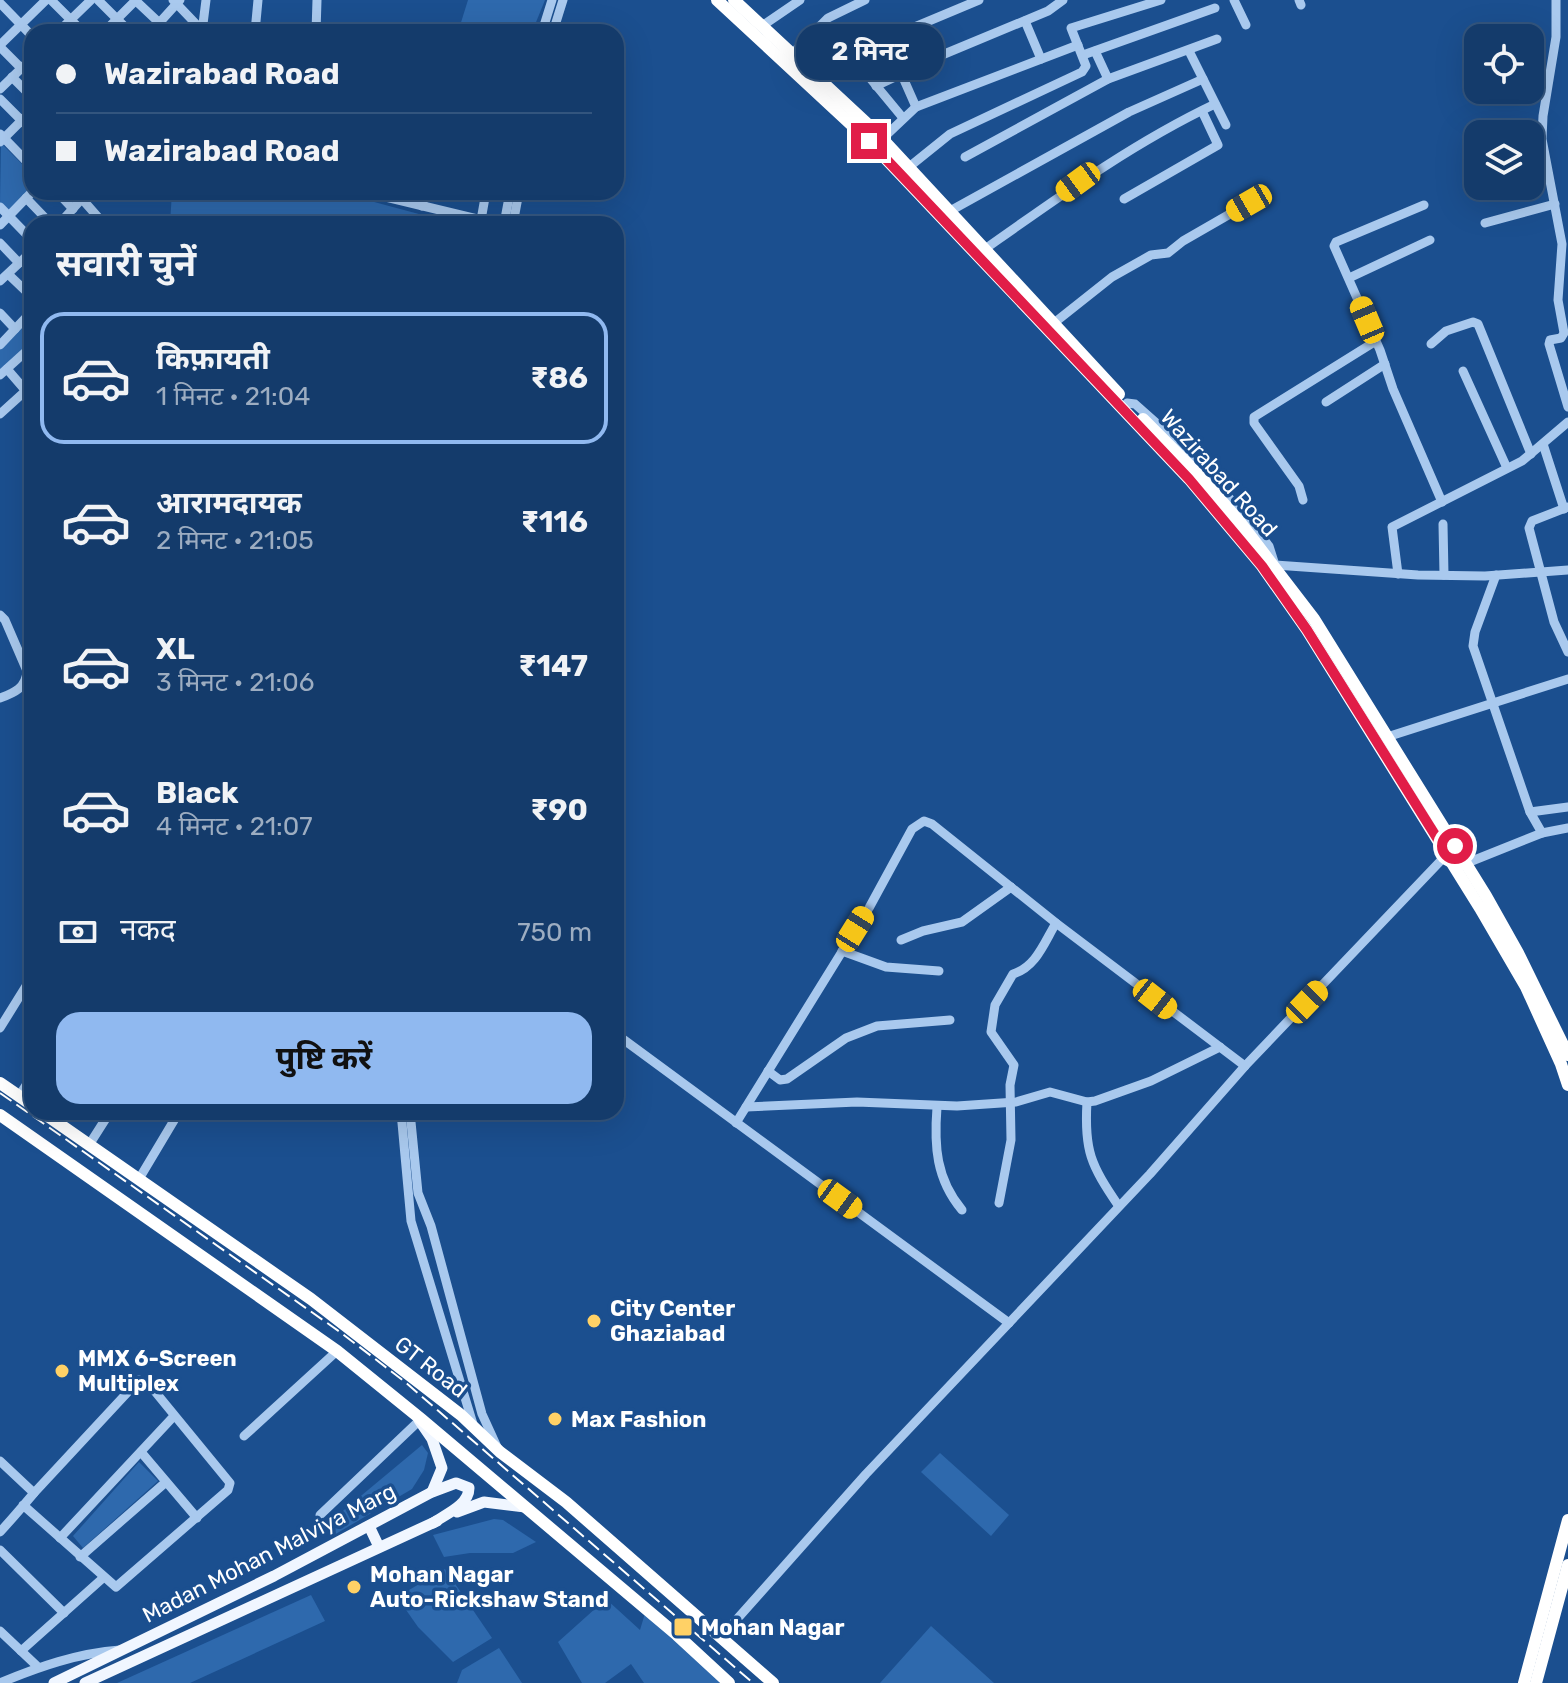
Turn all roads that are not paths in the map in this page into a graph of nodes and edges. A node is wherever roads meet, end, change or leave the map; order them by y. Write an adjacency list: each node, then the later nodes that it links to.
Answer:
1 (49, 0): 23 (street); 36 (street)
2 (91, 0): 23 (street)
3 (98, 0): 22 (street)
4 (136, 0): 22 (street); 25 (street)
5 (206, 0): 31 (street)
6 (258, 0): 32 (street)
7 (317, 0): 33 (street)
8 (552, 0): 34 (street)
9 (563, 0): 35 (street)
10 (717, 0): 46 (highway, Wazirabad Road)
11 (734, 0): 38 (highway, Wazirabad Road)
12 (800, 0): 38 (street)
13 (865, 0): 46 (street)
14 (979, 0): 40 (street)
15 (1063, 0): 24 (street)
16 (1234, 0): 37 (street)
17 (1556, 0): 79 (street)
18 (1157, 1): 43 (street)
19 (177, 2): 25 (street); 30 (street)
20 (4, 3): 36 (street)
21 (1215, 8): 44 (street)
22 (116, 19): 28 (street); 29 (street)
23 (71, 20): 26 (street); 27 (street)
24 (1025, 21): 47 (street); 50 (street)
25 (159, 23)
26 (67, 24)
27 (75, 24)
28 (111, 24)
29 (121, 24)
30 (196, 24)
31 (203, 24)
32 (256, 24)
33 (316, 24)
34 (544, 24)
35 (556, 24)
36 (21, 25): 39 (street); 42 (street)
37 (1246, 25)
38 (762, 26): 46 (highway, Wazirabad Road)
39 (24, 28)
40 (886, 39): 50 (street); 54 (street)
41 (1217, 39): 45 (street)
42 (0, 46): 49 (street)
43 (1081, 50): 44 (street); 47 (street); 70 (street)
44 (1095, 51): 52 (street)
45 (1189, 51): 52 (street); 53 (street)
46 (788, 58): 67 (highway, Wazirabad Road)
47 (1041, 59): 59 (street)
48 (24, 66): 49 (street)
49 (21, 68): 51 (street)
50 (901, 73): 54 (street); 59 (street)
51 (12, 77): 55 (street); 56 (street)
52 (1108, 79): 69 (street)
53 (1203, 79): 58 (street); 84 (street)
54 (876, 86): 62 (street)
55 (0, 89)
56 (24, 89)
57 (0, 99): 63 (street)
58 (1215, 104): 60 (street); 65 (street)
59 (916, 107): 62 (street)
60 (1202, 111): 71 (street); 94 (street)
61 (24, 118): 63 (street)
62 (903, 118): 67 (street)
63 (21, 121): 64 (street); 66 (street)
64 (24, 124)
65 (1226, 125)
66 (1, 138): 68 (street)
67 (878, 143): 70 (highway, Wazirabad Road); 125 (highway, Wazirabad Road)
68 (24, 155)
69 (965, 157)
70 (909, 167): 84 (highway, Wazirabad Road)
71 (1124, 199)
72 (24, 200): 85 (street)
73 (33, 200): 86 (street)
74 (65, 200): 83 (street)
75 (81, 200): 83 (street)
76 (398, 200): 81 (street)
77 (423, 200): 81 (street)
78 (1249, 203): 103 (street)
79 (1555, 204): 89 (street); 97 (street)
80 (1424, 205): 99 (street)
81 (422, 206): 88 (street)
82 (0, 207): 85 (street)
83 (73, 209): 87 (street)
84 (950, 211): 94 (highway, Wazirabad Road)
85 (8, 216): 90 (street); 91 (street)
86 (45, 216)
87 (66, 216)
88 (464, 216)
89 (1485, 223)
90 (0, 225)
91 (24, 232)
92 (1430, 240): 99 (street)
93 (0, 243): 96 (street)
94 (985, 249): 103 (highway, Wazirabad Road)
95 (24, 258): 96 (street)
96 (19, 263): 98 (street)
97 (1565, 268): 115 (street)
98 (2, 278): 100 (street)
99 (1349, 278): 105 (street)
100 (24, 292)
101 (0, 313): 104 (street)
102 (24, 319): 104 (street)
103 (1054, 323): 125 (highway, Wazirabad Road)
104 (15, 329): 107 (street)
105 (1376, 341): 109 (street); 121 (street)
106 (1431, 344): 119 (street)
107 (0, 345)
108 (24, 353): 111 (street)
109 (1385, 364): 114 (street); 122 (street)
110 (1463, 371): 120 (street)
111 (4, 372): 112 (street)
112 (24, 385)
113 (24, 392): 116 (street)
114 (1326, 402)
115 (1568, 407)
116 (0, 414)
117 (1568, 422): 118 (street)
118 (1543, 444): 119 (street); 123 (street)
119 (1531, 454): 120 (street)
120 (1507, 468): 122 (street)
121 (1303, 500)
122 (1442, 502): 128 (street)
123 (1566, 508): 127 (street)
124 (1443, 524): 129 (street)
125 (1271, 569): 128 (street); 138 (highway, Wazirabad Road); 143 (highway, Wazirabad Road)
126 (1568, 570): 127 (street)
127 (1542, 572): 130 (street); 132 (street)
128 (1398, 574): 129 (street)
129 (1444, 575): 130 (street)
130 (1496, 575): 137 (street)
131 (0, 615): 133 (street)
132 (1568, 652)
133 (24, 664)
134 (1568, 679): 137 (street)
135 (24, 683): 136 (street)
136 (0, 698)
137 (1494, 704): 138 (street); 140 (street)
138 (1387, 737): 143 (highway, Wazirabad Road)
139 (1568, 807): 140 (street)
140 (1530, 812): 142 (street)
141 (1568, 828): 142 (street)
142 (1542, 833): 144 (street)
143 (1451, 850): 144 (highway, Wazirabad Road); 156 (street)
144 (1461, 866): 155 (highway, Wazirabad Road); 159 (highway, Wazirabad Road)
145 (1011, 887): 146 (street); 147 (street); 148 (street)
146 (1056, 923): 154 (street); 164 (street)
147 (901, 940)
148 (842, 951): 149 (street); 157 (street)
149 (939, 971)
150 (24, 989): 152 (street)
151 (950, 1020): 157 (street)
152 (0, 1028)
153 (624, 1040): 173 (street)
154 (1220, 1047): 156 (street); 163 (street)
155 (1568, 1055)
156 (1245, 1066): 178 (street)
157 (768, 1071): 165 (street)
158 (0, 1083): 161 (highway)
159 (1568, 1085)
160 (24, 1088): 161 (street)
161 (19, 1096): 162 (highway)
162 (24, 1099)
163 (1087, 1102): 164 (street); 178 (street)
164 (1011, 1103): 166 (street); 177 (street)
165 (746, 1107): 166 (street); 173 (street)
166 (937, 1107): 179 (street)
167 (0, 1115): 181 (highway, GT Road)
168 (58, 1120): 174 (highway, GT Road)
169 (105, 1120): 174 (street)
170 (174, 1120): 175 (street)
171 (402, 1120): 176 (street)
172 (410, 1120): 176 (street)
173 (736, 1123): 180 (street)
174 (89, 1145): 175 (highway, GT Road)
175 (139, 1179): 184 (highway, GT Road)
176 (412, 1194): 184 (street); 187 (street)
177 (999, 1203)
178 (1118, 1205): 180 (street)
179 (962, 1210)
180 (1009, 1323): 208 (street)
181 (337, 1351): 183 (highway, GT Road); 185 (street)
182 (174, 1416): 186 (street); 191 (street); 195 (street)
183 (420, 1420): 190 (main road); 193 (highway, GT Road); 194 (street)
184 (474, 1427): 187 (highway, GT Road)
185 (244, 1436)
186 (141, 1452): 189 (street); 200 (street)
187 (500, 1452): 208 (highway, GT Road)
188 (0, 1461): 191 (street)
189 (166, 1482): 195 (street); 203 (street)
190 (432, 1492): 197 (main road); 198 (main road, Madan Mohan Malviya Marg)
191 (34, 1493): 192 (street)
192 (23, 1505): 199 (street); 200 (street)
193 (525, 1507): 197 (main road, Madan Mohan Malviya Marg); 215 (highway, GT Road)
194 (320, 1515)
195 (197, 1518): 205 (street)
196 (1568, 1520): 217 (highway)
197 (433, 1523): 201 (main road, Madan Mohan Malviya Marg)
198 (369, 1526): 201 (main road); 209 (main road, Madan Mohan Malviya Marg)
199 (0, 1532)
200 (60, 1538): 203 (street)
201 (379, 1547): 212 (main road, Madan Mohan Malviya Marg)
202 (0, 1550): 206 (street)
203 (80, 1557): 205 (street)
204 (1568, 1565): 218 (highway)
205 (103, 1578): 206 (street)
206 (64, 1613): 210 (street)
207 (0, 1631): 210 (street)
208 (721, 1637): 216 (highway, GT Road)
209 (124, 1650): 211 (street); 214 (main road, Madan Mohan Malviya Marg)
210 (21, 1651): 211 (street)
211 (38, 1667): 213 (street)
212 (88, 1682)
213 (0, 1683)
214 (54, 1683)
215 (729, 1683)
216 (773, 1683)
217 (1524, 1683)
218 (1536, 1683)

